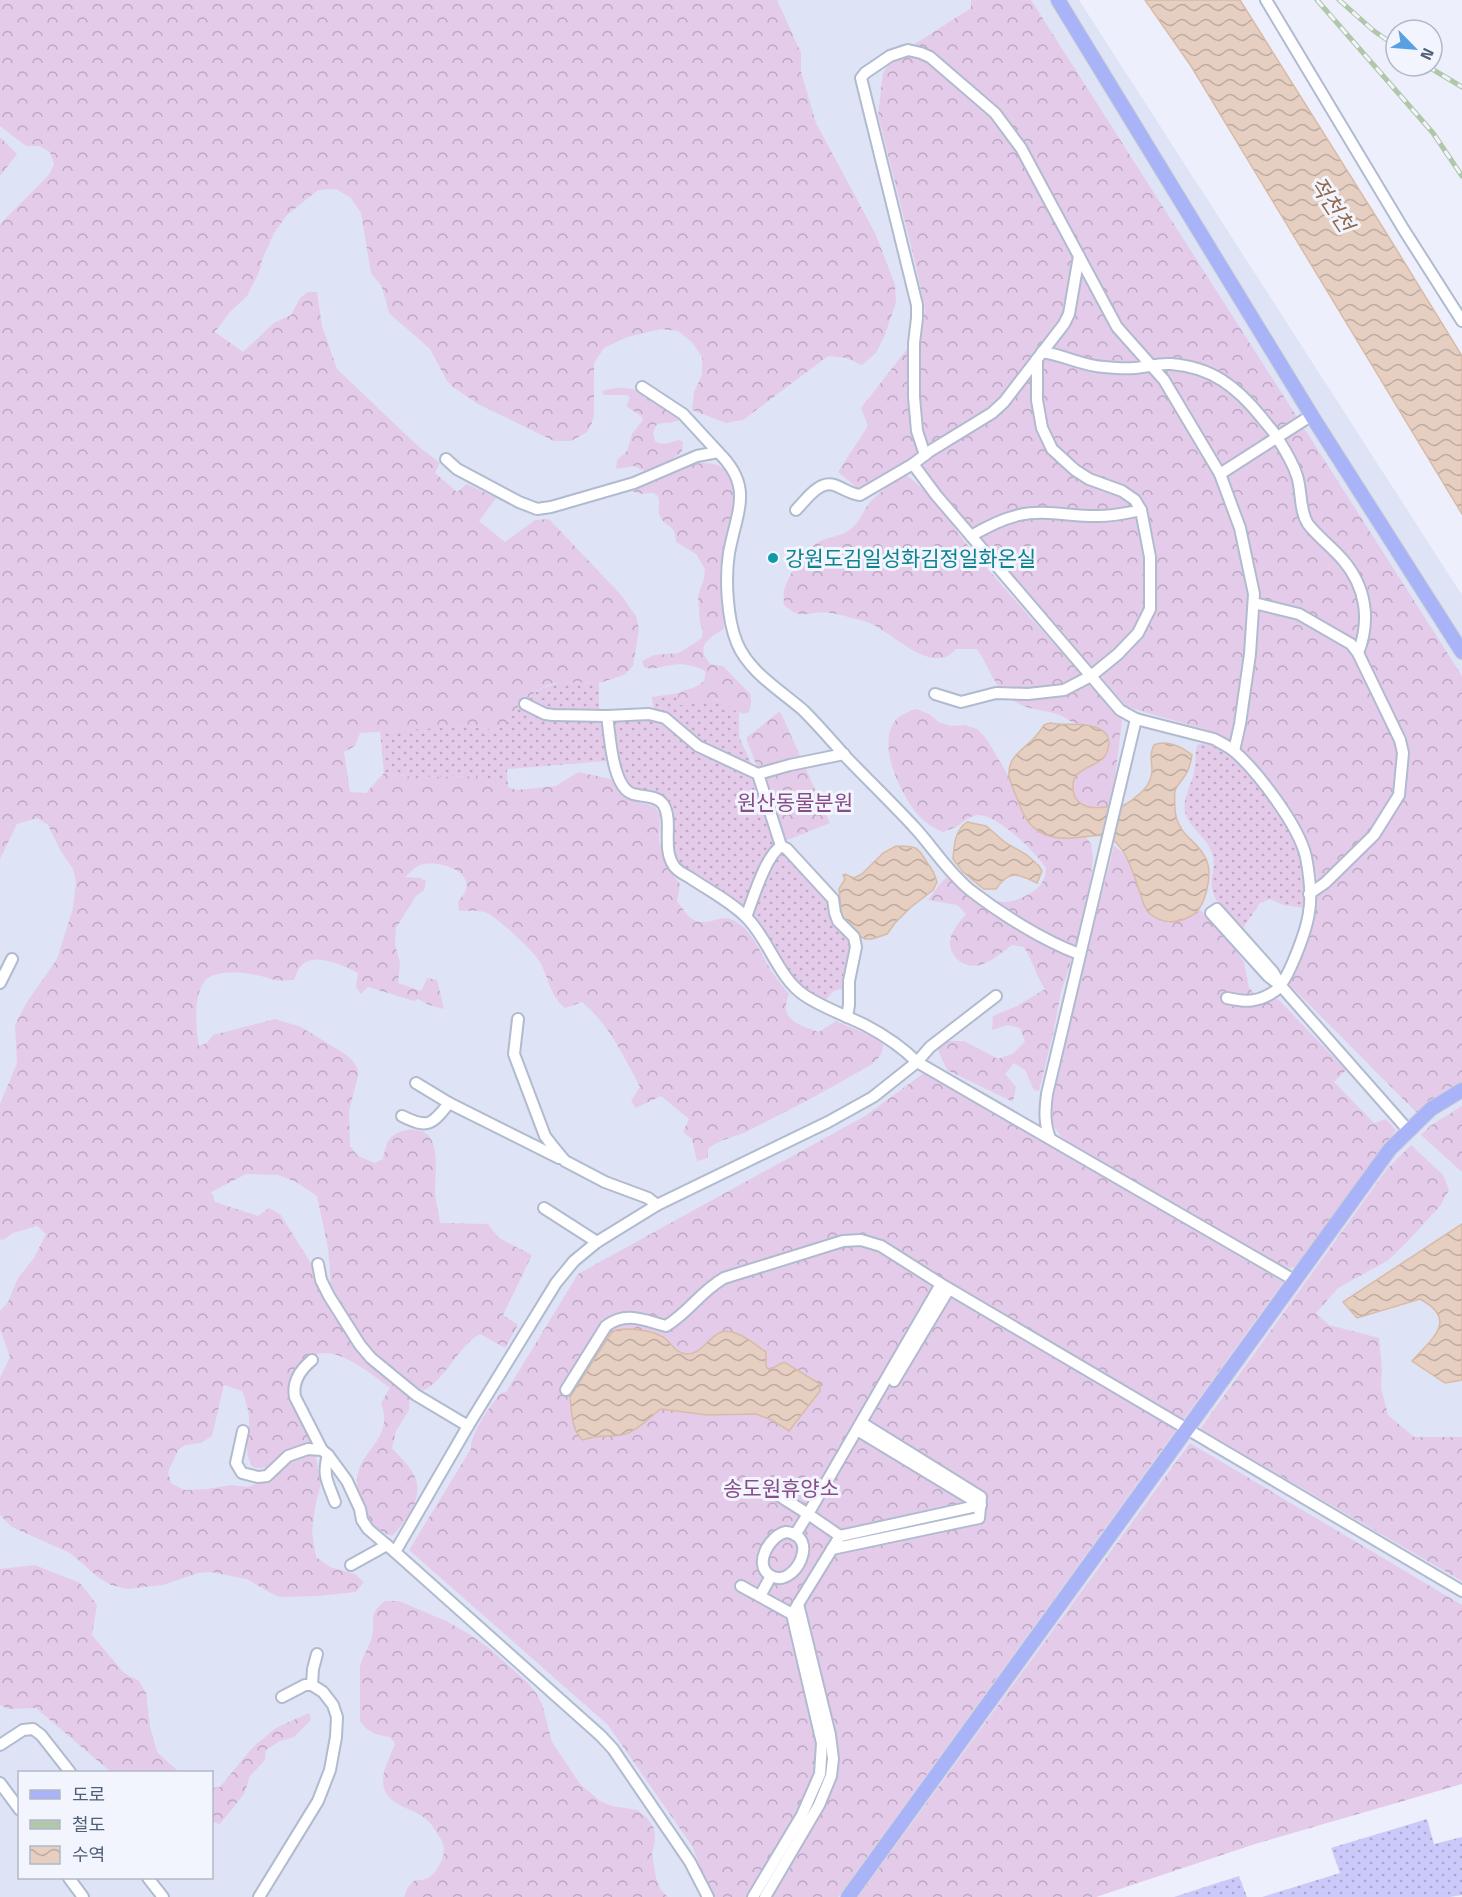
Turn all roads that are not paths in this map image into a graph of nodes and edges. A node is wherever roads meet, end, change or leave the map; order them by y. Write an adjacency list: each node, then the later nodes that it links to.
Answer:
1 (1058, 0): 8 (main road)
2 (1266, 0): 4 (street)
3 (1079, 256): 5 (street); 6 (street); 11 (street)
4 (1462, 321)
5 (1040, 355): 6 (street); 11 (street); 16 (street)
6 (1151, 365): 9 (street); 14 (street)
7 (642, 387): 10 (street)
8 (1312, 415): 9 (street); 19 (main road)
9 (1278, 437): 14 (street); 20 (street)
10 (718, 452): 12 (street); 27 (street)
11 (925, 455): 13 (street)
12 (446, 459)
13 (913, 464): 15 (street); 17 (street)
14 (1220, 474): 18 (street)
15 (796, 510)
16 (1141, 510): 17 (street); 21 (street)
17 (971, 536): 21 (street)
18 (1254, 603): 20 (street); 26 (street)
19 (1462, 652)
20 (1358, 653): 30 (street)
21 (1091, 676): 22 (street); 25 (street)
22 (935, 694)
23 (525, 704): 24 (street)
24 (607, 716): 28 (street); 31 (street)
25 (1136, 719): 26 (street); 32 (street)
26 (1234, 751): 30 (street)
27 (844, 754): 28 (street); 32 (street)
28 (758, 774): 29 (street)
29 (781, 846): 31 (street); 38 (street)
30 (1309, 894): 35 (street)
31 (747, 917): 38 (street)
32 (1079, 954): 48 (street)
33 (12, 958): 34 (street)
34 (0, 983)
35 (1281, 986): 35 (street); 37 (street); 47 (street)
36 (996, 996): 42 (street)
37 (1227, 998)
38 (847, 1017): 42 (street)
39 (518, 1019): 41 (street)
40 (506, 1039): 41 (street)
41 (514, 1054): 49 (street)
42 (917, 1062): 48 (street); 50 (street)
43 (416, 1083): 45 (street)
44 (1462, 1090): 47 (main road)
45 (449, 1103): 46 (street); 49 (street)
46 (402, 1116)
47 (1408, 1130): 54 (main road)
48 (1050, 1138): 54 (street)
49 (565, 1161): 50 (street)
50 (657, 1205): 52 (street)
51 (544, 1208): 52 (street)
52 (597, 1242): 58 (street)
53 (318, 1264): 58 (street)
54 (1294, 1280): 60 (main road)
55 (945, 1286): 57 (street); 59 (street); 60 (street)
56 (312, 1360): 62 (street)
57 (566, 1390)
58 (468, 1426): 69 (street)
59 (862, 1428): 65 (street); 66 (street)
60 (1187, 1428): 76 (street); 94 (main road)
61 (243, 1431): 62 (street)
62 (325, 1452): 64 (street); 69 (street)
63 (778, 1495): 66 (street)
64 (335, 1502)
65 (981, 1505): 68 (street); 70 (street)
66 (808, 1514): 67 (street); 68 (street)
67 (795, 1535): 71 (street); 74 (street)
68 (840, 1536): 70 (street)
69 (391, 1549): 72 (street); 91 (street)
70 (832, 1549): 73 (street)
71 (798, 1564): 73 (street); 74 (street)
72 (351, 1565)
73 (816, 1575): 78 (street)
74 (771, 1576): 77 (street)
75 (741, 1586): 77 (street)
76 (1462, 1591)
77 (760, 1596): 78 (street)
78 (795, 1609): 92 (street); 93 (street)
79 (316, 1654): 80 (street)
80 (312, 1685): 81 (street); 90 (street)
81 (282, 1697)
82 (0, 1745): 83 (street)
83 (68, 1771)
84 (0, 1783): 85 (street)
85 (18, 1807)
86 (70, 1879): 88 (street)
87 (149, 1879): 89 (street)
88 (83, 1897)
89 (163, 1897)
90 (259, 1897)
91 (708, 1897)
92 (753, 1897)
93 (765, 1897)
94 (848, 1897)

